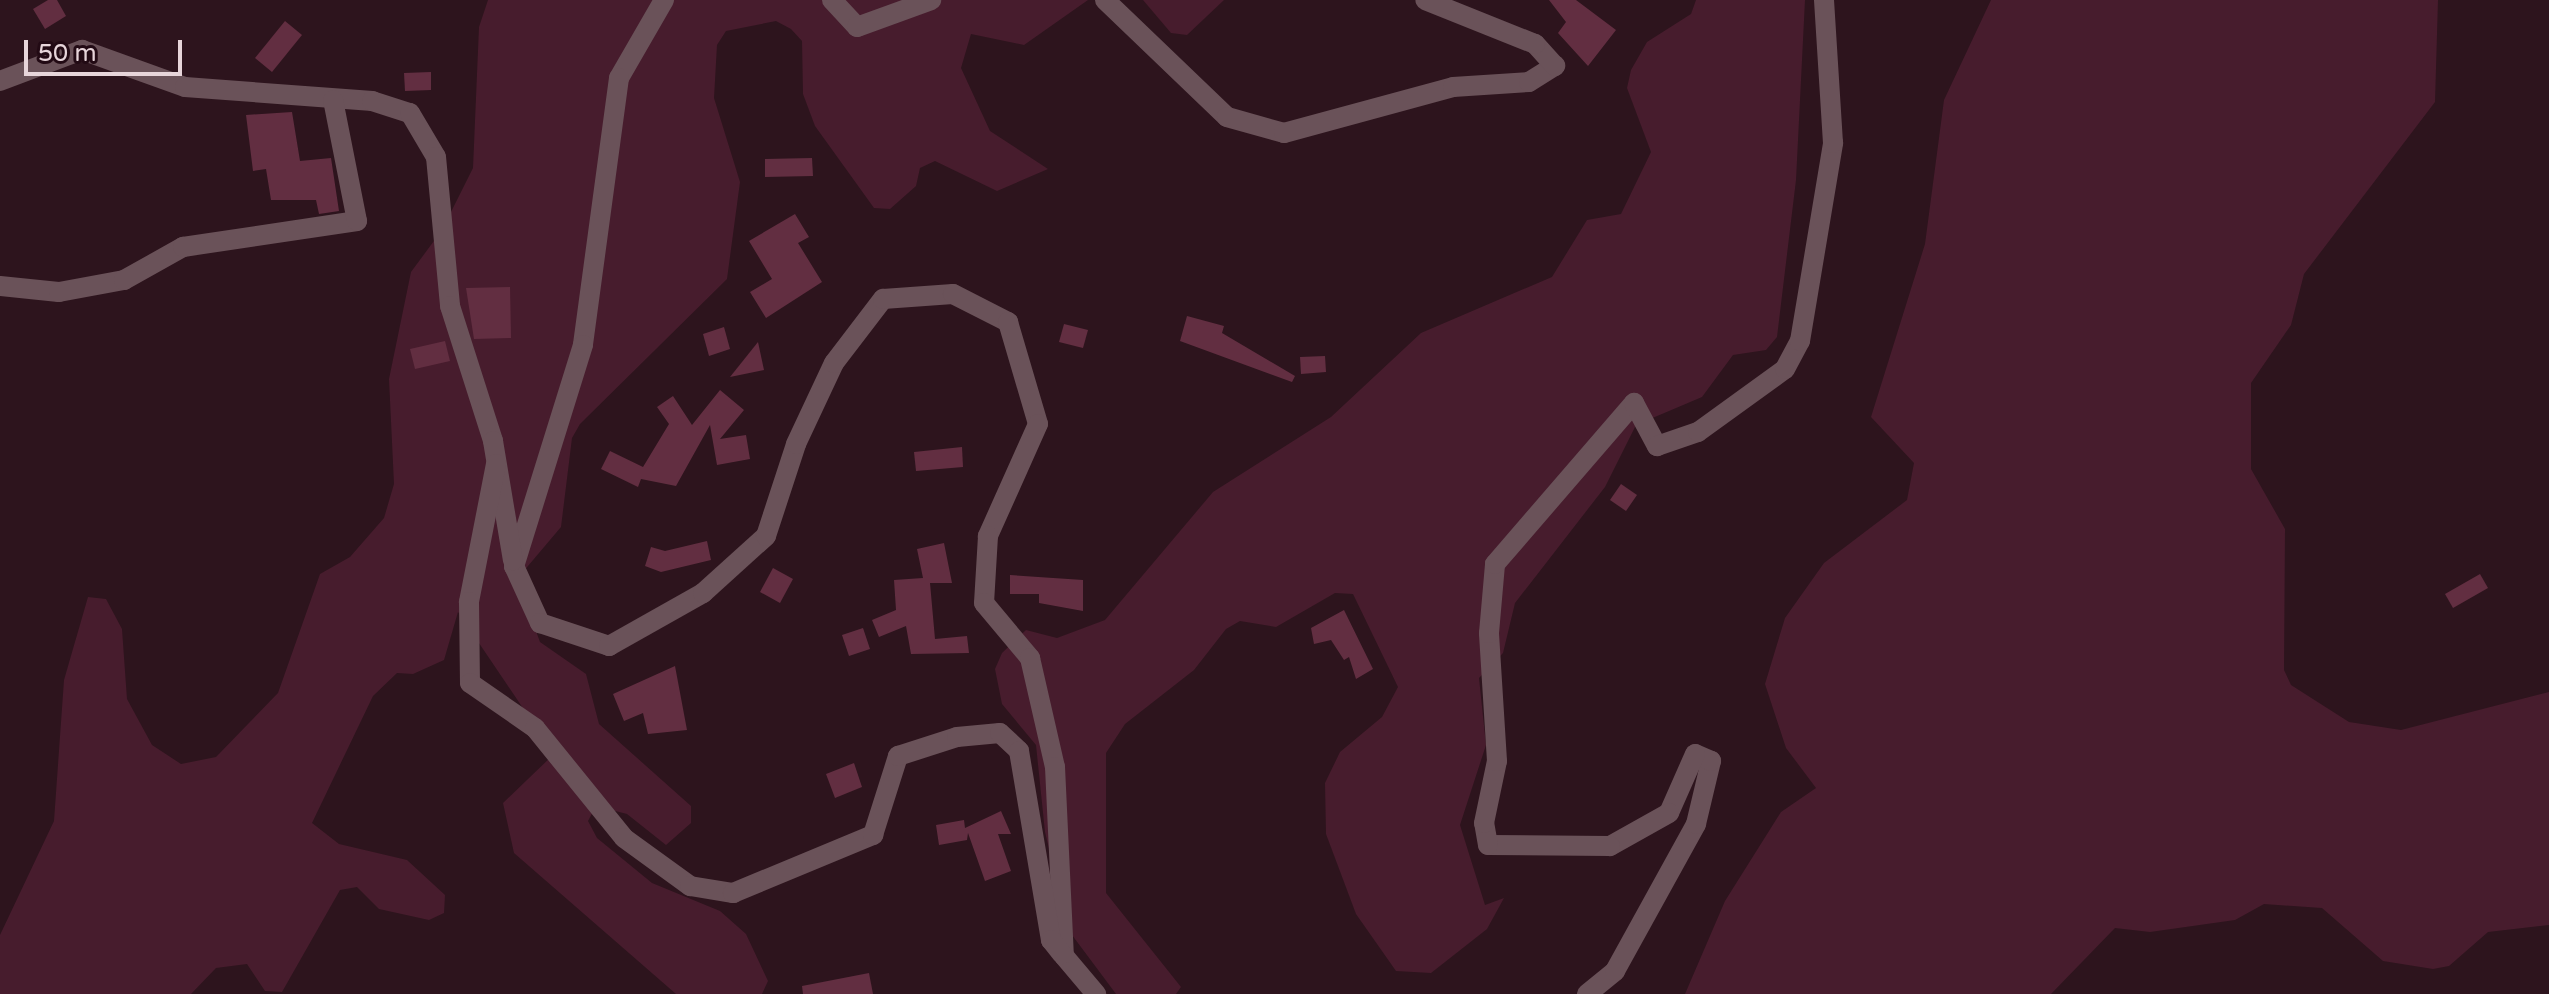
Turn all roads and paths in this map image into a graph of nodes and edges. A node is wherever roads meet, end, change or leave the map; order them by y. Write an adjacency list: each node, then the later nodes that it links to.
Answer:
1 (664, 0): 11 (street)
2 (832, 0): 3 (street)
3 (931, 0)
4 (1105, 0): 5 (street)
5 (1425, 0)
6 (1824, 0): 14 (street)
7 (0, 81): 8 (street)
8 (333, 100): 9 (street); 10 (street)
9 (0, 286)
10 (496, 464): 11 (street); 12 (street)
11 (514, 566): 12 (street)
12 (1064, 956): 13 (street)
13 (1096, 994)
14 (1587, 994)

